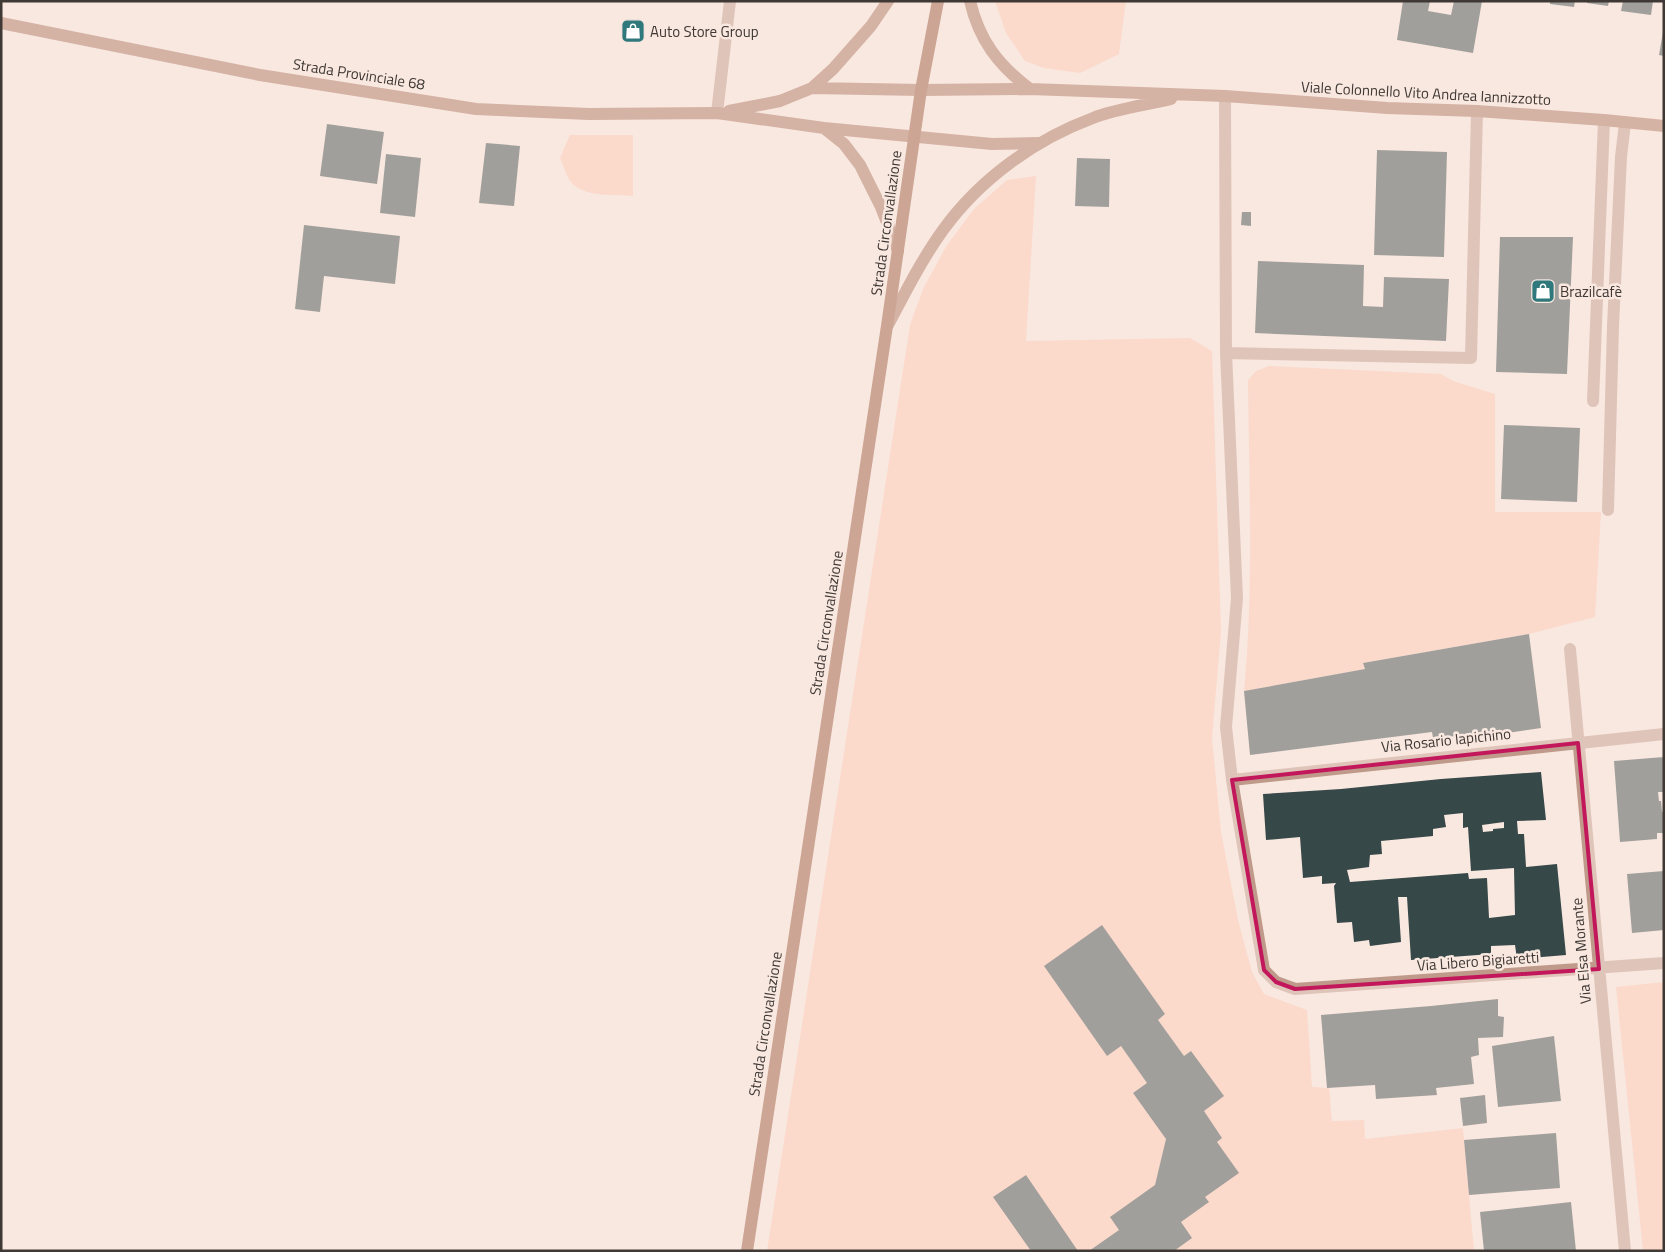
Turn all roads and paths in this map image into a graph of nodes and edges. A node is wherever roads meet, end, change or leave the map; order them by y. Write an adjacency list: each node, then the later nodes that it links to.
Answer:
1 (730, 1): 12 (street)
2 (888, 1): 6 (street)
3 (938, 1): 8 (main road, Strada Circonvallazione)
4 (970, 1): 7 (street)
5 (1, 23): 12 (street, Strada Provinciale 68)
6 (812, 88): 8 (street); 12 (street)
7 (1030, 89): 8 (street); 9 (street)
8 (921, 90): 17 (main road, Strada Circonvallazione)
9 (1185, 96): 10 (street, Viale Colonnello Vito Andrea Iannizzotto); 18 (street)
10 (1225, 96): 11 (street, Viale Colonnello Vito Andrea Iannizzotto); 21 (street)
11 (1477, 111): 13 (street, Viale Colonnello Vito Andrea Iannizzotto); 21 (street)
12 (717, 113): 16 (street)
13 (1604, 120): 14 (street, Viale Colonnello Vito Andrea Iannizzotto); 22 (street)
14 (1625, 123): 15 (street, Viale Colonnello Vito Andrea Iannizzotto); 23 (street)
15 (1664, 126)
16 (824, 128): 17 (street); 19 (street)
17 (914, 135): 18 (street); 19 (main road, Strada Circonvallazione)
18 (1039, 143): 20 (street)
19 (898, 251): 20 (main road, Strada Circonvallazione)
20 (887, 326): 30 (main road, Strada Circonvallazione)
21 (1226, 353): 27 (street)
22 (1593, 401)
23 (1608, 510)
24 (1570, 649): 26 (street, Via Elsa Morante)
25 (1664, 734): 26 (street, Via Rosario Iapichino)
26 (1578, 743): 27 (street, Via Rosario Iapichino); 29 (street, Via Elsa Morante)
27 (1232, 780): 29 (street, Via Libero Bigiaretti)
28 (1664, 963): 29 (street, Via Libero Bigiaretti)
29 (1599, 969): 31 (street, Via Elsa Morante)
30 (747, 1251)
31 (1625, 1251)

